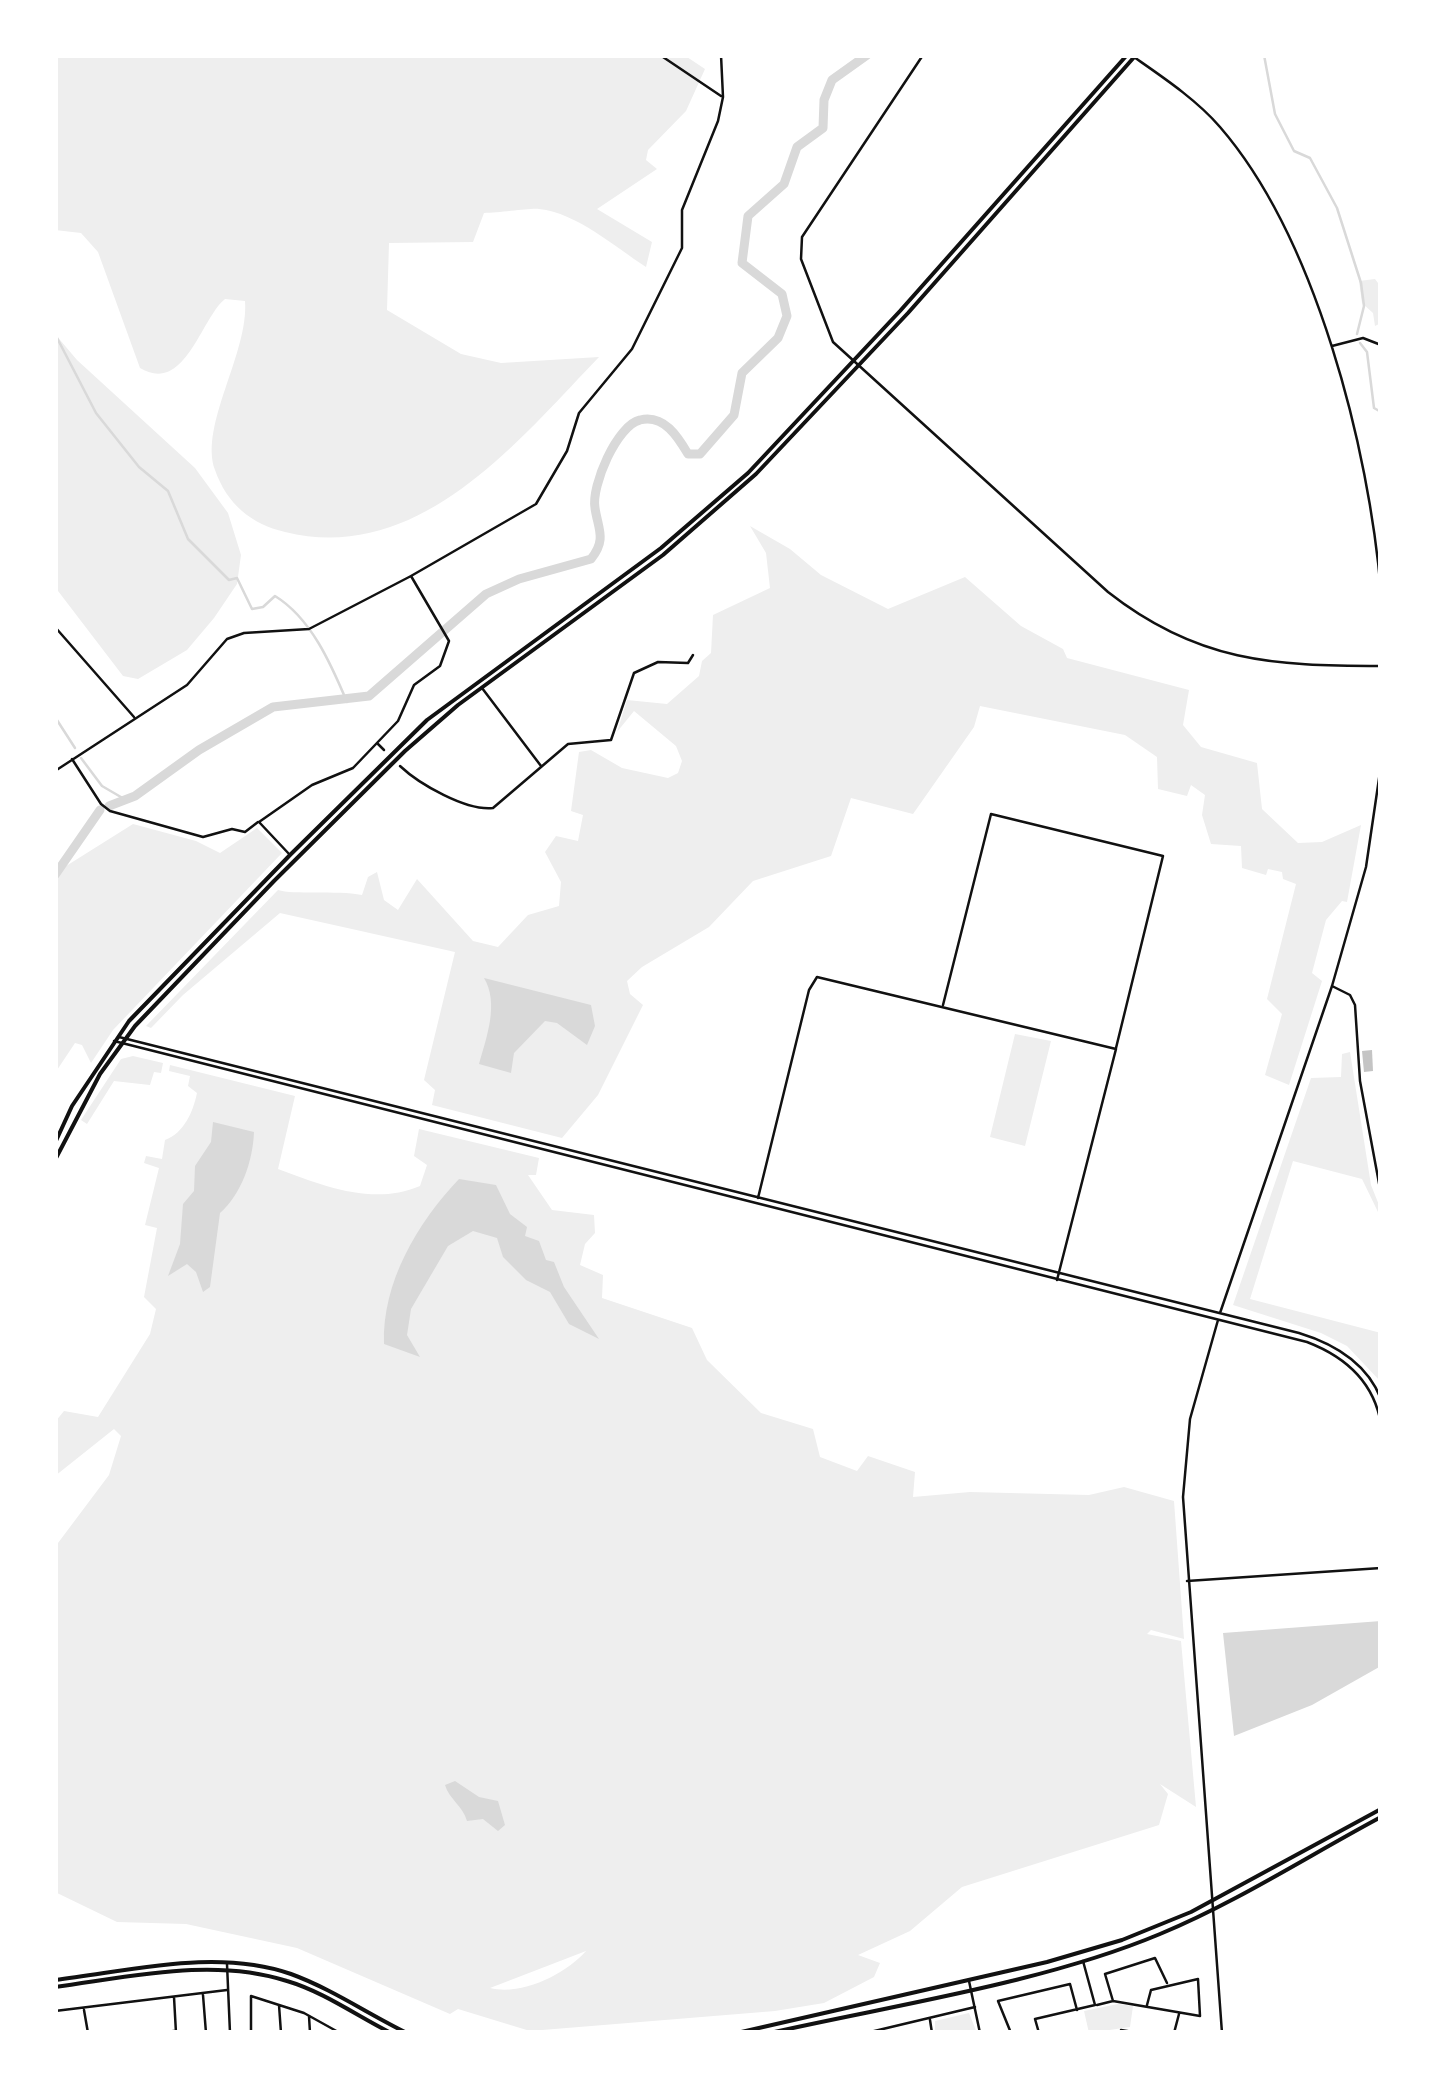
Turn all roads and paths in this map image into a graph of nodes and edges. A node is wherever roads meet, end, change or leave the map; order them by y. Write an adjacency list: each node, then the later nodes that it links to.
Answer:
1 (660, 55): 5 (street)
2 (721, 55): 5 (street)
3 (923, 55): 8 (street)
4 (1132, 56): 7 (street); 8 (main road)
5 (722, 96): 9 (street)
6 (1381, 345): 7 (street)
7 (1330, 347): 10 (street)
8 (857, 364): 13 (street); 14 (main road); 24 (main road)
9 (411, 576): 15 (street); 16 (street)
10 (1381, 592)
11 (55, 627): 15 (street)
12 (693, 654): 21 (street)
13 (1381, 666)
14 (482, 687): 21 (street); 28 (main road)
15 (135, 718): 18 (street)
16 (377, 743): 17 (street); 23 (street)
17 (384, 750)
18 (71, 758): 22 (street); 23 (street)
19 (400, 766): 21 (street)
20 (1381, 766): 25 (street)
21 (542, 768)
22 (55, 771)
23 (259, 822): 24 (street)
24 (290, 856): 27 (main road)
25 (1332, 986): 32 (street); 35 (street)
26 (943, 1007): 29 (street); 29 (street); 33 (street)
27 (116, 1038): 28 (street); 30 (main road)
28 (123, 1043): 31 (main road); 33 (street)
29 (1116, 1049): 34 (street)
30 (55, 1143)
31 (55, 1160)
32 (1381, 1194)
33 (757, 1202): 34 (street)
34 (1058, 1277): 35 (street); 36 (street)
35 (1220, 1314): 36 (street); 37 (street)
36 (1218, 1320): 38 (street); 40 (street)
37 (1381, 1400)
38 (1381, 1424)
39 (1381, 1568): 40 (street)
40 (1187, 1581): 43 (street)
41 (1381, 1809): 43 (main road)
42 (1381, 1816): 44 (main road)
43 (1215, 1900): 44 (street); 48 (main road)
44 (1215, 1908): 45 (main road); 88 (street)
45 (1082, 1960): 51 (main road); 57 (street)
46 (227, 1966): 47 (main road); 50 (main road); 52 (street); 76 (main road); 77 (main road)
47 (55, 1980)
48 (969, 1980): 51 (street); 78 (main road)
49 (1167, 1983): 55 (street); 58 (street); 63 (street)
50 (55, 1987)
51 (970, 1987): 60 (street); 79 (main road)
52 (228, 1990): 53 (street); 71 (street)
53 (203, 1992): 54 (street); 70 (street)
54 (174, 1996): 59 (street); 67 (street)
55 (1113, 2001): 57 (street); 58 (street)
56 (279, 2004): 64 (street); 72 (street); 73 (street)
57 (1095, 2005): 62 (street)
58 (1147, 2005): 63 (street)
59 (84, 2007): 61 (street); 68 (street)
60 (975, 2008): 65 (street); 82 (street)
61 (55, 2010)
62 (1077, 2010): 83 (street); 84 (street)
63 (1179, 2012): 87 (street)
64 (308, 2016): 74 (street); 75 (street)
65 (929, 2018): 80 (street); 81 (street)
66 (1121, 2031): 85 (street); 86 (street)
67 (176, 2032): 69 (street)
68 (88, 2033)
69 (156, 2033)
70 (206, 2033)
71 (230, 2033)
72 (251, 2033)
73 (281, 2033)
74 (310, 2033)
75 (340, 2033)
76 (391, 2033)
77 (407, 2033)
78 (737, 2033)
79 (770, 2033)
80 (866, 2033)
81 (932, 2033)
82 (980, 2033)
83 (1012, 2033)
84 (1039, 2033)
85 (1106, 2033)
86 (1139, 2033)
87 (1174, 2033)
88 (1222, 2033)

